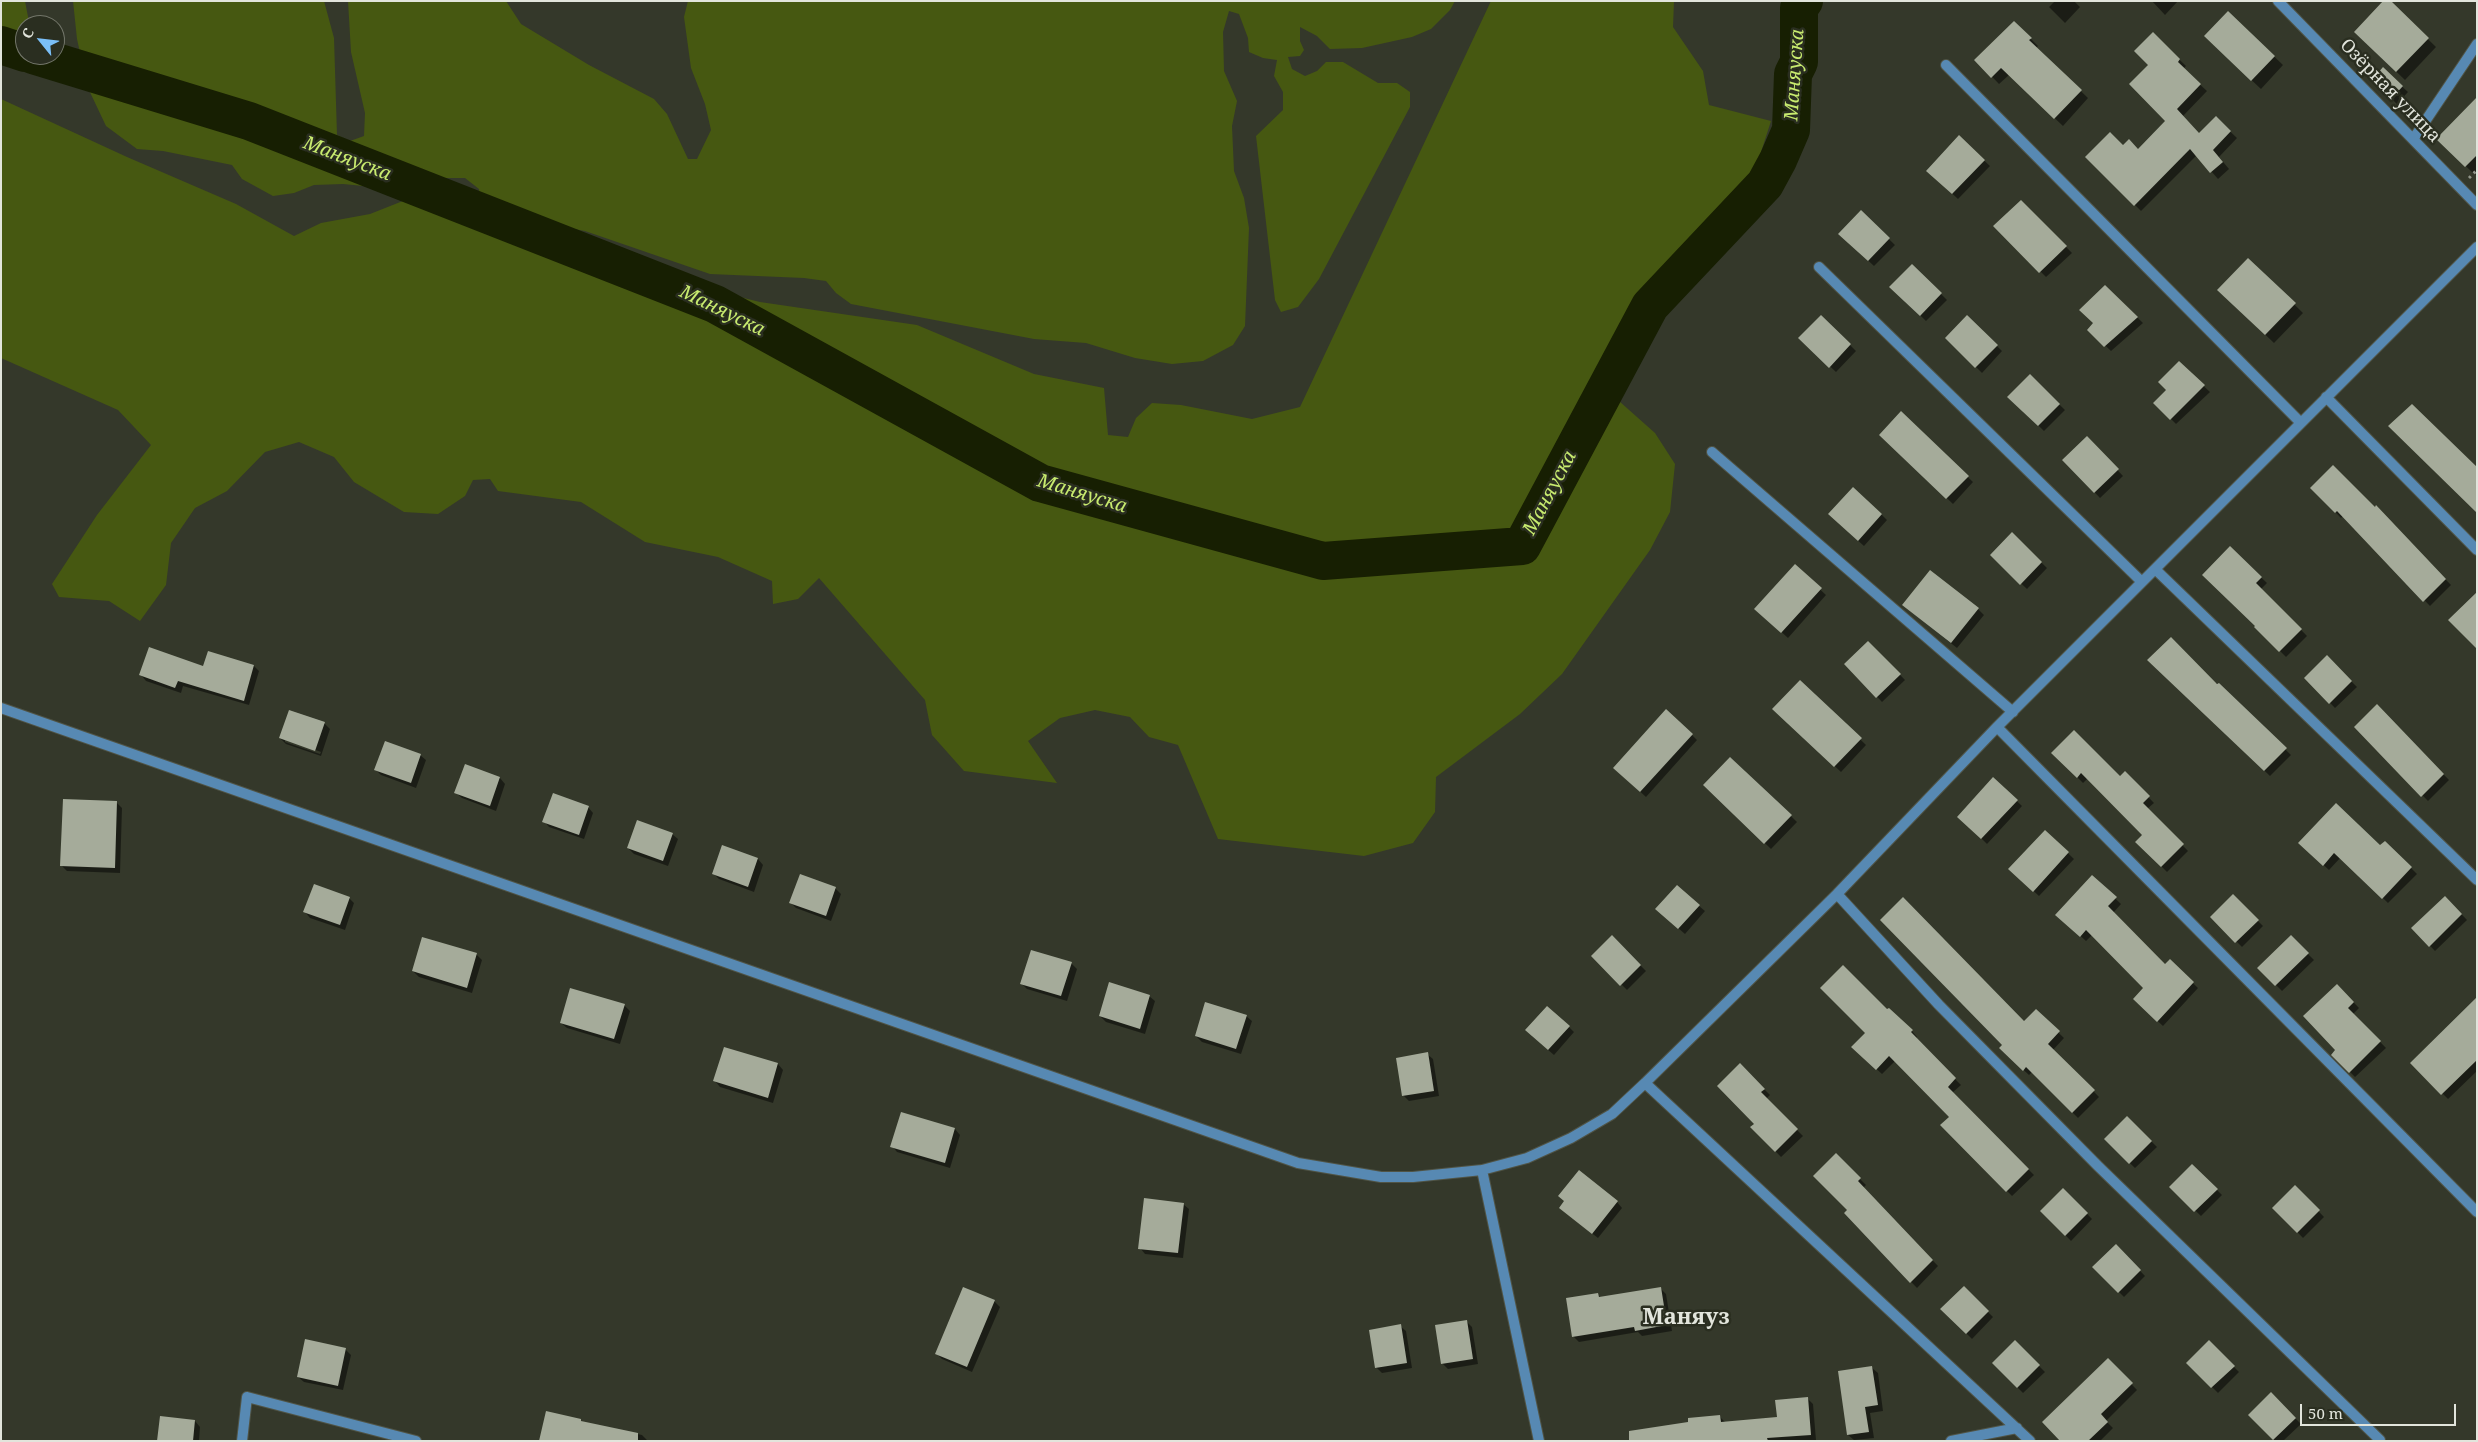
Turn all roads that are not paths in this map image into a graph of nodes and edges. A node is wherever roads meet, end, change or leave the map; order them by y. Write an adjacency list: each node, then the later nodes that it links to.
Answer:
1 (2278, 1): 4 (street, Озёрная улица)
2 (2477, 44): 4 (street)
3 (1946, 65): 9 (street)
4 (2414, 138): 5 (street, Озёрная улица)
5 (2477, 206)
6 (2477, 247): 8 (street)
7 (1819, 267): 13 (street)
8 (2326, 397): 9 (street); 11 (street)
9 (2301, 423): 12 (street)
10 (1712, 452): 15 (street)
11 (2477, 550)
12 (2155, 569): 13 (street); 17 (street)
13 (2142, 582): 15 (street)
14 (1, 708): 20 (street)
15 (2013, 712): 16 (street)
16 (1997, 727): 18 (street); 21 (street)
17 (2477, 880)
18 (1837, 894): 19 (street); 23 (street)
19 (1646, 1084): 20 (street); 22 (street)
20 (1482, 1170): 26 (street)
21 (2477, 1212)
22 (2017, 1428): 27 (street); 28 (street)
23 (2380, 1440)
24 (242, 1441): 25 (street)
25 (416, 1441)
26 (1539, 1441)
27 (1951, 1441)
28 (2030, 1441)

